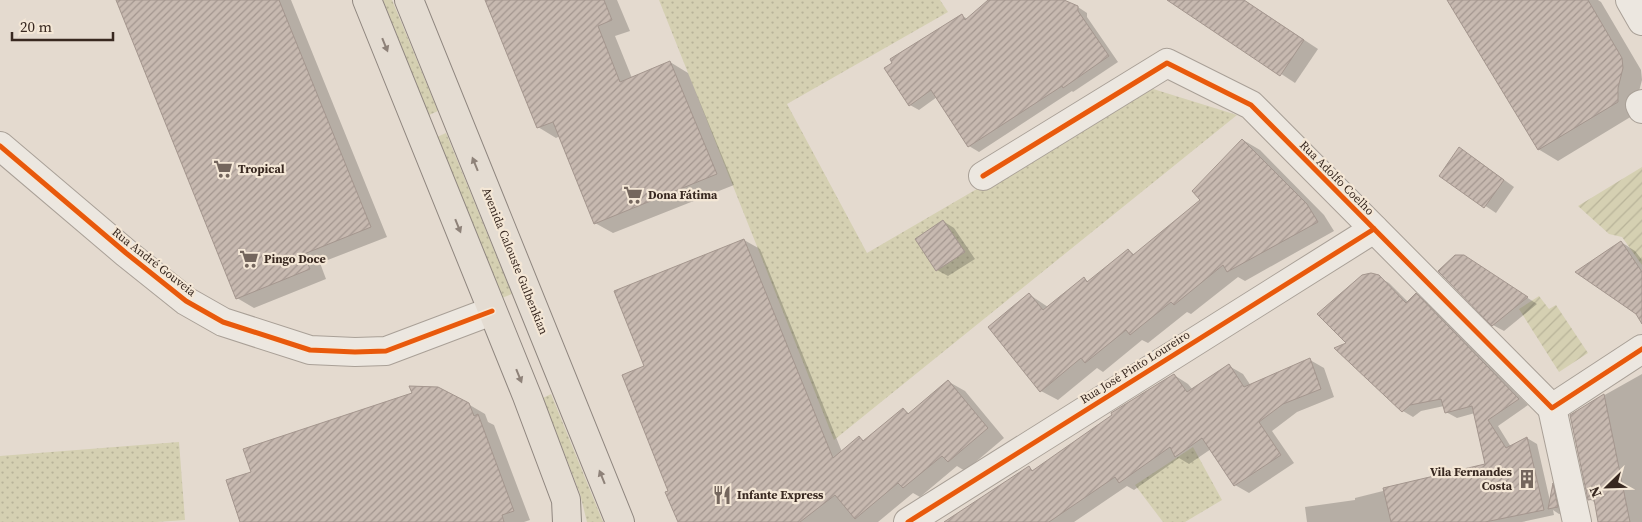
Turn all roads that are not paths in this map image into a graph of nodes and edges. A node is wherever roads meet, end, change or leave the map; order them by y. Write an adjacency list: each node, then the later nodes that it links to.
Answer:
1 (367, 0): 10 (main road, one-way to 10)
2 (409, 0): 14 (main road, Avenida Calouste Gulbenkian, one-way to 2)
3 (1630, 0): 4 (street)
4 (1642, 21)
5 (1642, 104): 6 (street)
6 (1642, 109)
7 (0, 146): 10 (street, Rua André Gouveia)
8 (983, 176): 9 (street, Rua Adolfo Coelho)
9 (1374, 229): 12 (street, Rua Adolfo Coelho); 15 (street, Rua José Pinto Loureiro)
10 (492, 311): 13 (main road, one-way to 13)
11 (1642, 349): 12 (street)
12 (1552, 408): 16 (street)
13 (567, 522)
14 (620, 522)
15 (908, 522)
16 (1577, 522)

